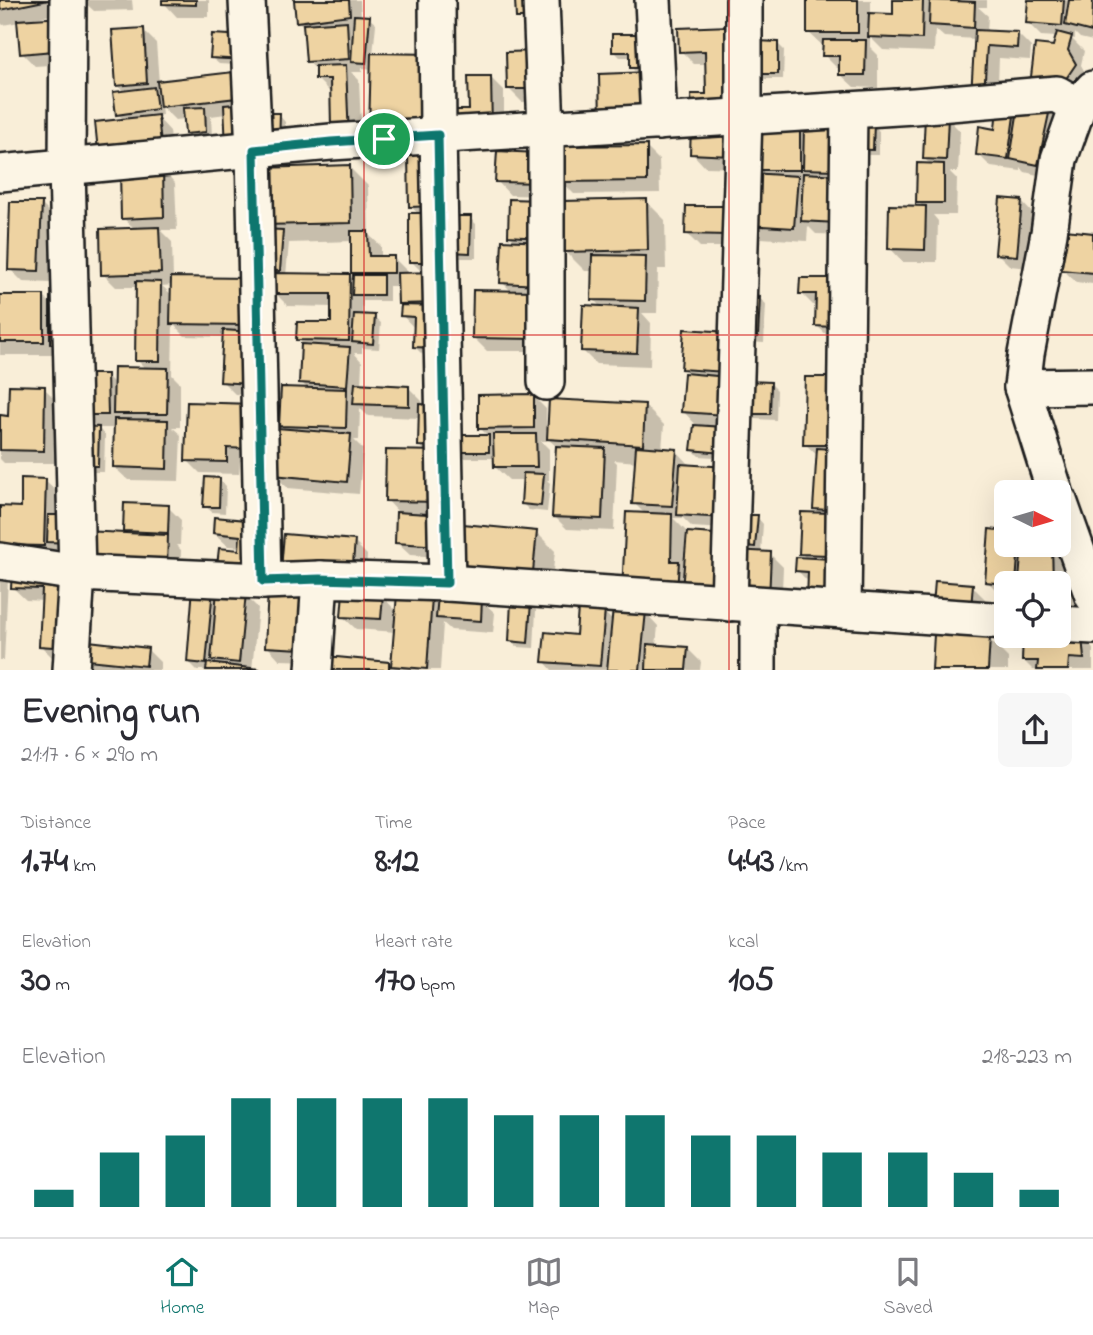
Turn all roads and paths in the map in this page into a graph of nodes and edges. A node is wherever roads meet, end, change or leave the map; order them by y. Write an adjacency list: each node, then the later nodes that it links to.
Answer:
1 (68, 0): 14 (street)
2 (247, 0): 13 (street)
3 (437, 0): 12 (street)
4 (541, 0): 11 (street)
5 (653, 0): 10 (street)
6 (744, 0): 9 (street)
7 (1086, 98): 8 (street); 18 (street)
8 (849, 110): 9 (street); 28 (street)
9 (744, 116): 10 (street); 27 (street)
10 (659, 121): 11 (street)
11 (546, 129): 12 (street); 16 (street)
12 (438, 135): 13 (street); 25 (street)
13 (254, 150): 14 (street); 24 (street)
14 (67, 167): 15 (street); 22 (street)
15 (0, 173)
16 (546, 382)
17 (1093, 386): 18 (street)
18 (1022, 387): 19 (street)
19 (1051, 480)
20 (1071, 535): 26 (street)
21 (0, 561): 22 (street)
22 (78, 573): 24 (street); 32 (street)
23 (320, 579): 24 (street); 25 (street); 33 (street)
24 (263, 581)
25 (447, 583): 27 (street)
26 (1093, 596)
27 (743, 604): 28 (street); 34 (street)
28 (843, 610): 29 (street)
29 (994, 620)
30 (1071, 625): 31 (street)
31 (1093, 626)
32 (71, 670)
33 (314, 670)
34 (758, 670)

